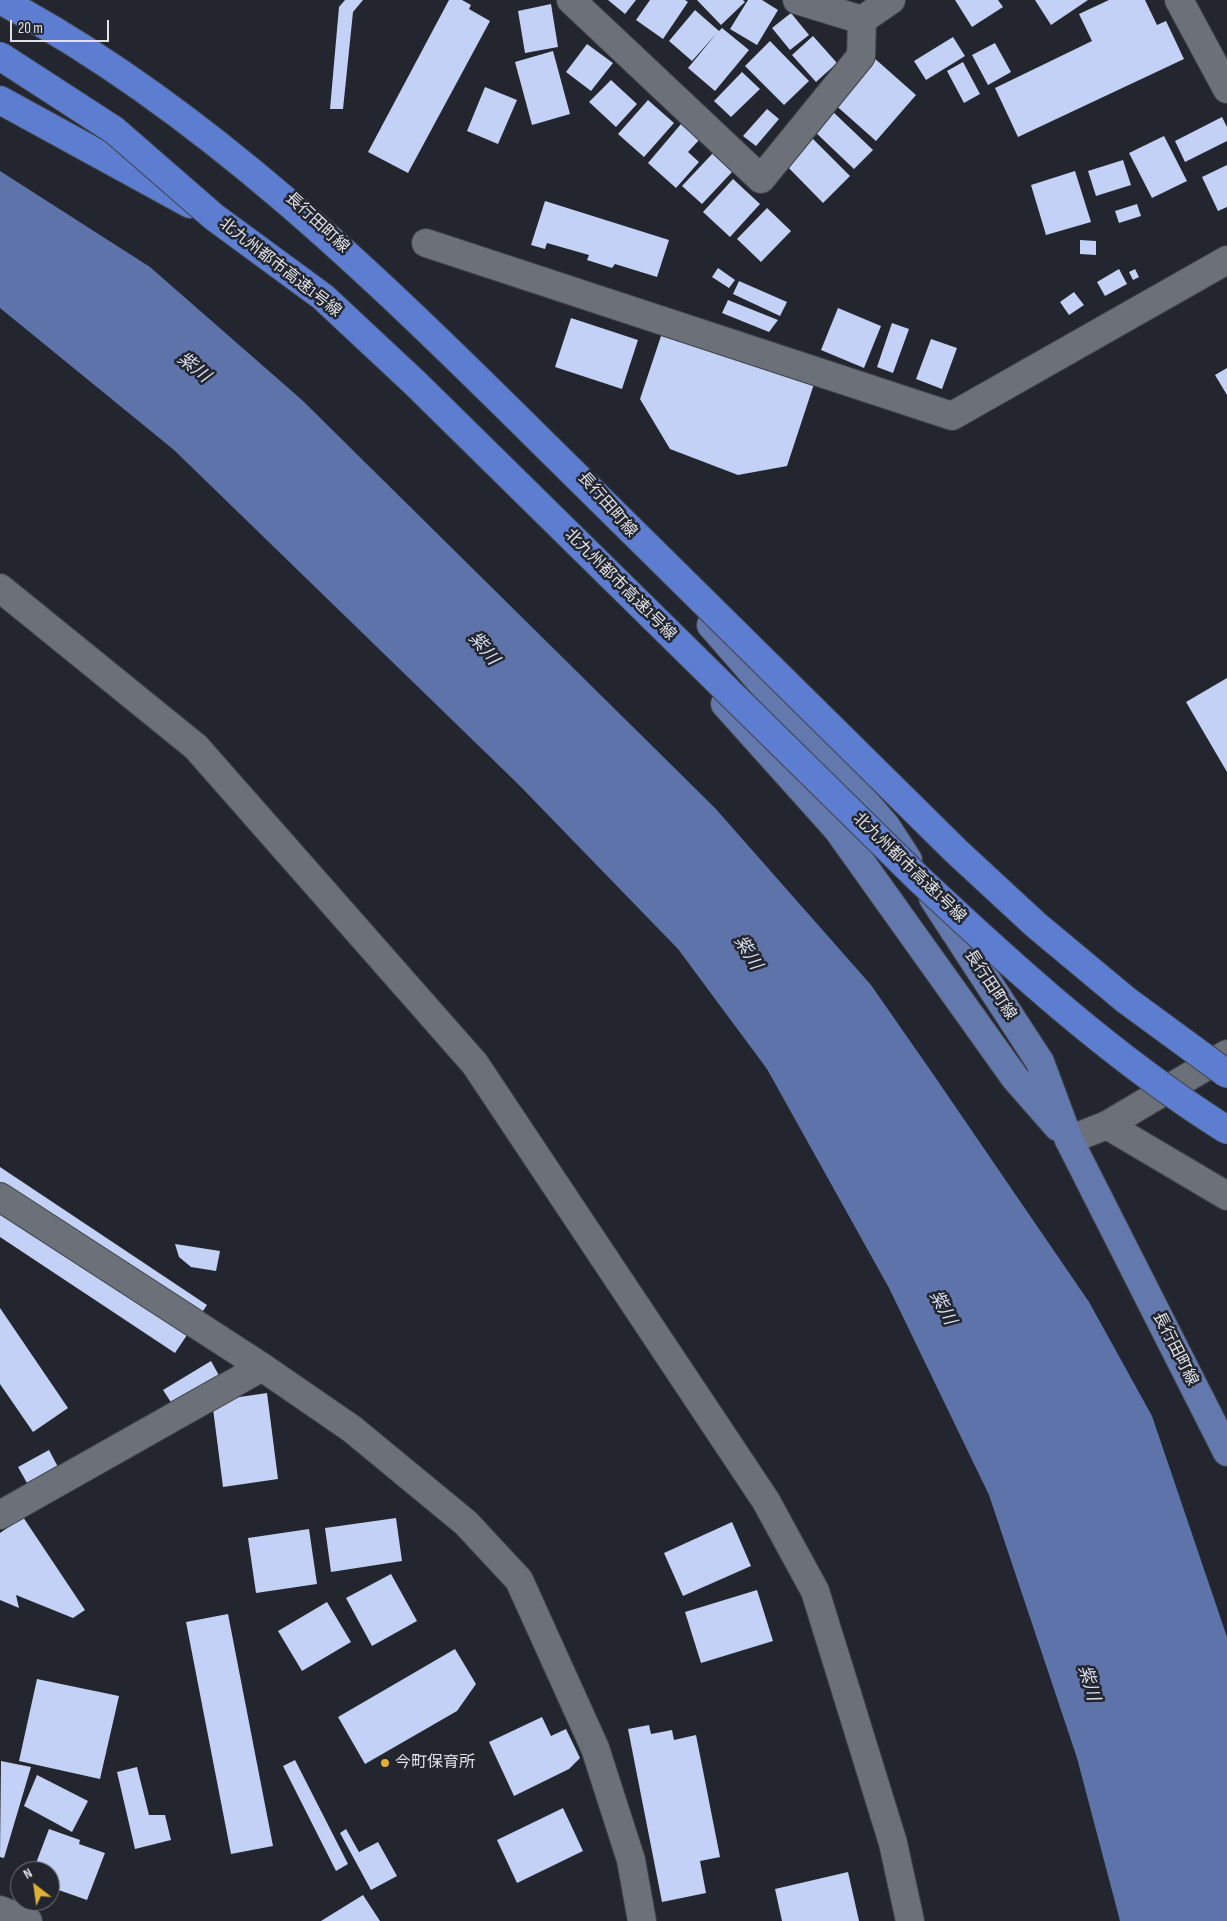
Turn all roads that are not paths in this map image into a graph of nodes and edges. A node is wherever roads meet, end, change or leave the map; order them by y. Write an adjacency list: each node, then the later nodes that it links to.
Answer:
1 (0, 0): 13 (highway, bridge)
2 (4, 0): 22 (main road, 長行田町線)
3 (34, 0): 13 (highway, bridge)
4 (571, 0): 8 (street)
5 (797, 0): 8 (street)
6 (891, 0): 8 (street)
7 (1179, 0): 11 (street)
8 (862, 20)
9 (0, 56): 14 (highway, 北九州都市高速1号線, bridge)
10 (0, 68): 22 (main road, 長行田町線)
11 (1227, 89)
12 (0, 100): 14 (highway, bridge)
13 (255, 175): 19 (highway, bridge)
14 (214, 217): 21 (highway, 北九州都市高速1号線, bridge)
15 (426, 243): 16 (street)
16 (1227, 260)
17 (0, 588): 31 (street)
18 (1227, 1054): 20 (street)
19 (1227, 1074)
20 (1107, 1125): 22 (street); 23 (street)
21 (1227, 1130)
22 (1069, 1140): 26 (main road, 長行田町線)
23 (1227, 1196)
24 (0, 1197): 25 (street)
25 (262, 1367): 27 (street); 30 (street)
26 (1227, 1452)
27 (0, 1515)
28 (0, 1910): 29 (street)
29 (28, 1921)
30 (642, 1921)
31 (910, 1921)

